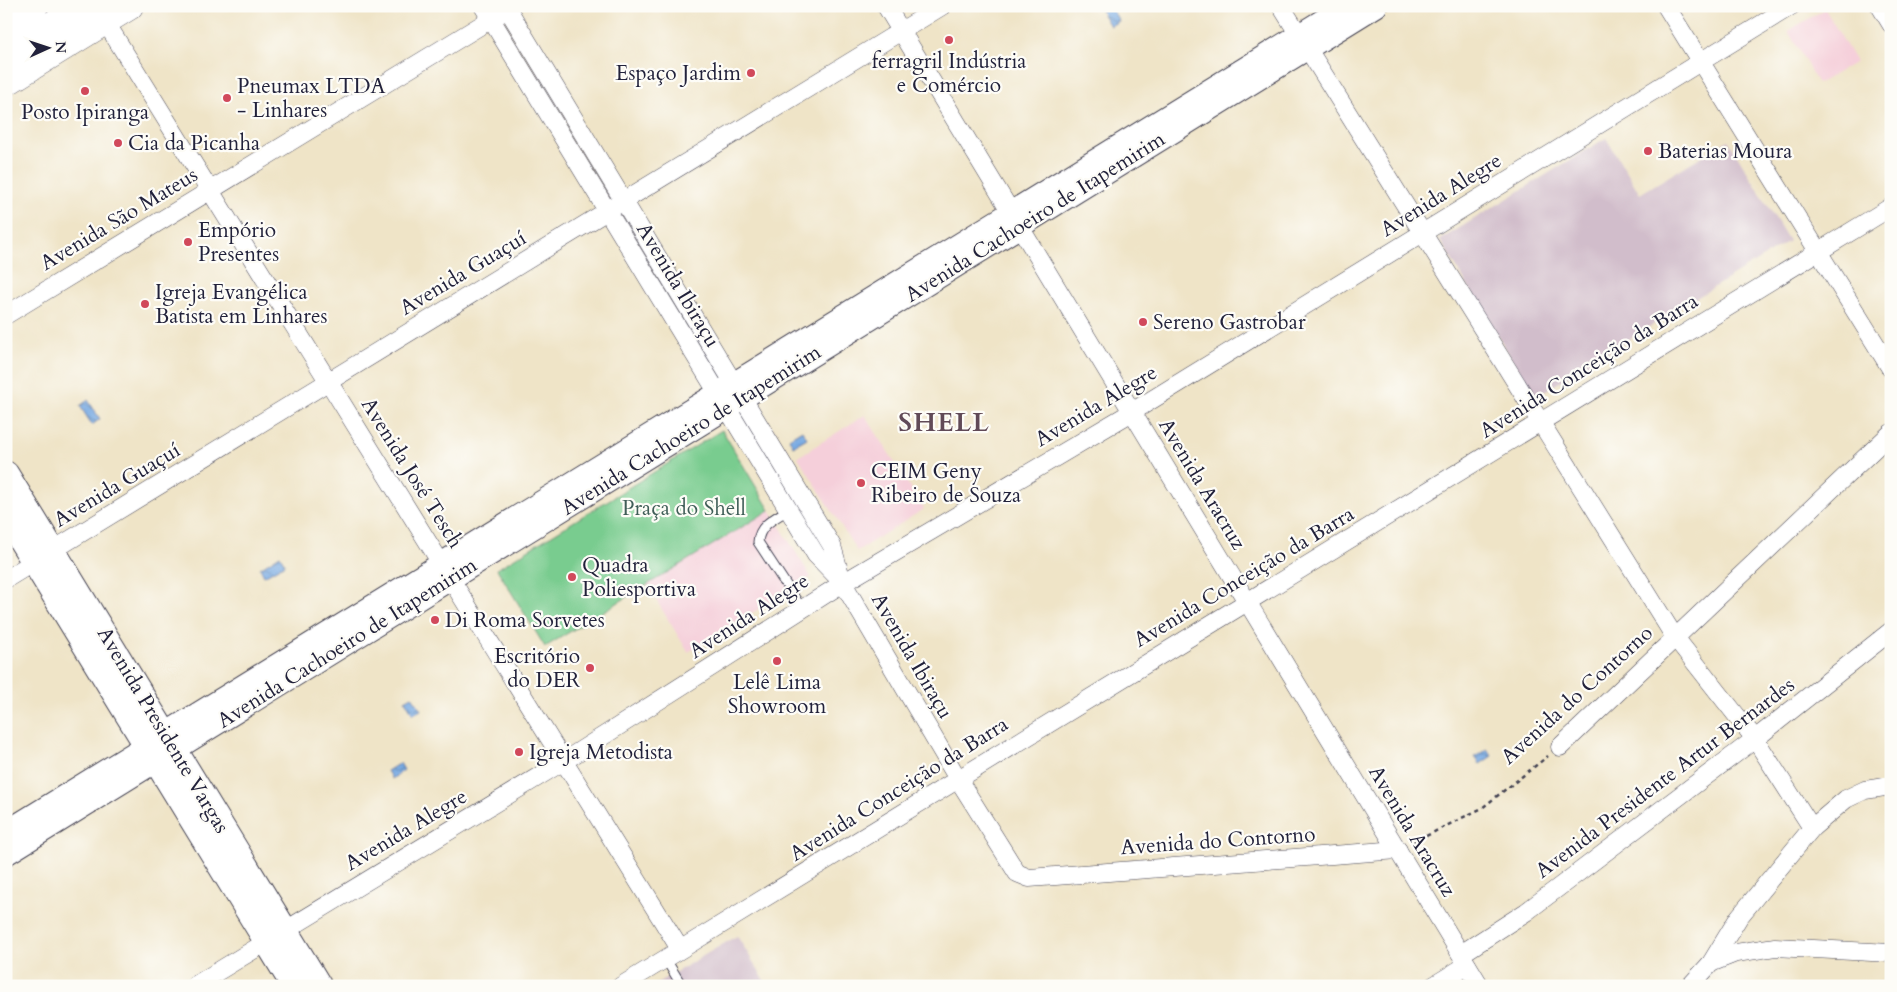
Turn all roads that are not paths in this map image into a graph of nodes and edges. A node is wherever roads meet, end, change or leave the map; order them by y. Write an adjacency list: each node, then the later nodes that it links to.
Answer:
1 (34, 6): 14 (main road)
2 (129, 6): 13 (main road)
3 (886, 6): 16 (street, Avenida Aracruz)
4 (942, 6): 16 (street, Avenida Guaçuí)
5 (1281, 6): 17 (street)
6 (1346, 6): 17 (street)
7 (1376, 6): 17 (street, Avenida Cachoeiro de Itapemirim)
8 (1666, 6): 19 (street)
9 (1791, 6): 19 (street, Avenida Alegre)
10 (1880, 6): 15 (street)
11 (509, 7): 12 (street, Avenida São Mateus); 22 (street, Avenida Ibiraçu)
12 (487, 13): 21 (street, Avenida São Mateus); 24 (street, Avenida Ibiraçu)
13 (94, 14): 18 (main road); 20 (main road); 21 (street, Avenida José Tesch)
14 (6, 23)
15 (1891, 24)
16 (901, 32): 22 (street, Avenida Guaçuí); 25 (street, Avenida Aracruz)
17 (1303, 42): 25 (street, Avenida Cachoeiro de Itapemirim); 26 (street)
18 (6, 54)
19 (1700, 62): 26 (street, Avenida Alegre); 27 (street)
20 (6, 82)
21 (210, 191): 28 (street, Avenida São Mateus); 30 (street, Avenida José Tesch)
22 (624, 201): 24 (street, Avenida Guaçuí); 31 (street, Avenida Ibiraçu)
23 (1891, 207): 27 (street, Avenida Conceição da Barra)
24 (607, 211): 30 (street, Avenida Guaçuí); 31 (street, Avenida Ibiraçu)
25 (1015, 220): 31 (street, Avenida Cachoeiro de Itapemirim); 32 (street, Avenida Aracruz)
26 (1423, 234): 32 (street, Avenida Alegre); 33 (street)
27 (1818, 252): 29 (street); 33 (street, Avenida Conceição da Barra)
28 (6, 315)
29 (1891, 369)
30 (329, 382): 38 (street, Avenida Guaçuí); 39 (street, Avenida José Tesch)
31 (730, 396): 36 (street, Avenida Ibiraçu); 39 (street, Avenida Cachoeiro de Itapemirim); 41 (street, Avenida Ibiraçu)
32 (1132, 412): 41 (street, Avenida Alegre); 42 (street, Avenida Aracruz)
33 (1541, 422): 42 (street, Avenida Conceição da Barra); 45 (street)
34 (1891, 433): 45 (street, Avenida do Contorno)
35 (6, 474): 38 (main road, Avenida Presidente Vargas)
36 (788, 510): 41 (street, Avenida Ibiraçu); 43 (lane)
37 (6, 516): 38 (main road, Avenida Presidente Vargas)
38 (44, 556): 40 (street, Avenida Guaçuí); 48 (main road, Avenida Presidente Vargas)
39 (446, 571): 48 (street, Avenida Cachoeiro de Itapemirim); 49 (street, Avenida José Tesch)
40 (6, 579)
41 (843, 582): 43 (street, Avenida Alegre); 50 (street, Avenida Ibiraçu)
42 (1247, 602): 50 (street, Avenida Conceição da Barra); 54 (street, Avenida Aracruz)
43 (802, 609): 49 (street, Avenida Alegre)
44 (1891, 630): 46 (street, Avenida Presidente Artur Bernardes)
45 (1674, 636): 46 (street); 47 (street, Avenida do Contorno)
46 (1755, 739): 52 (street); 60 (street, Avenida Presidente Artur Bernardes)
47 (1560, 747)
48 (161, 748): 53 (street); 55 (street, Avenida Cachoeiro de Itapemirim); 57 (main road, Avenida Presidente Vargas)
49 (564, 761): 57 (street, Avenida Alegre); 59 (street, Avenida José Tesch)
50 (958, 779): 56 (street, Avenida Ibiraçu); 59 (street, Avenida Conceição da Barra)
51 (1891, 786): 52 (street)
52 (1812, 828): 61 (street)
53 (6, 832)
54 (1398, 850): 56 (street, Avenida do Contorno); 60 (street, Avenida Aracruz)
55 (6, 854)
56 (1022, 877)
57 (276, 936): 62 (street, Avenida Alegre); 63 (main road, Avenida Presidente Vargas); 64 (main road, Avenida Presidente Vargas)
58 (1891, 953): 61 (street)
59 (673, 954): 65 (street, Avenida Conceição da Barra); 66 (lane)
60 (1464, 959): 67 (street, Avenida Presidente Artur Bernardes); 68 (street, Avenida Aracruz)
61 (1711, 963): 69 (street)
62 (194, 986)
63 (294, 986)
64 (319, 986)
65 (621, 986)
66 (682, 986)
67 (1433, 986)
68 (1480, 986)
69 (1690, 986)

